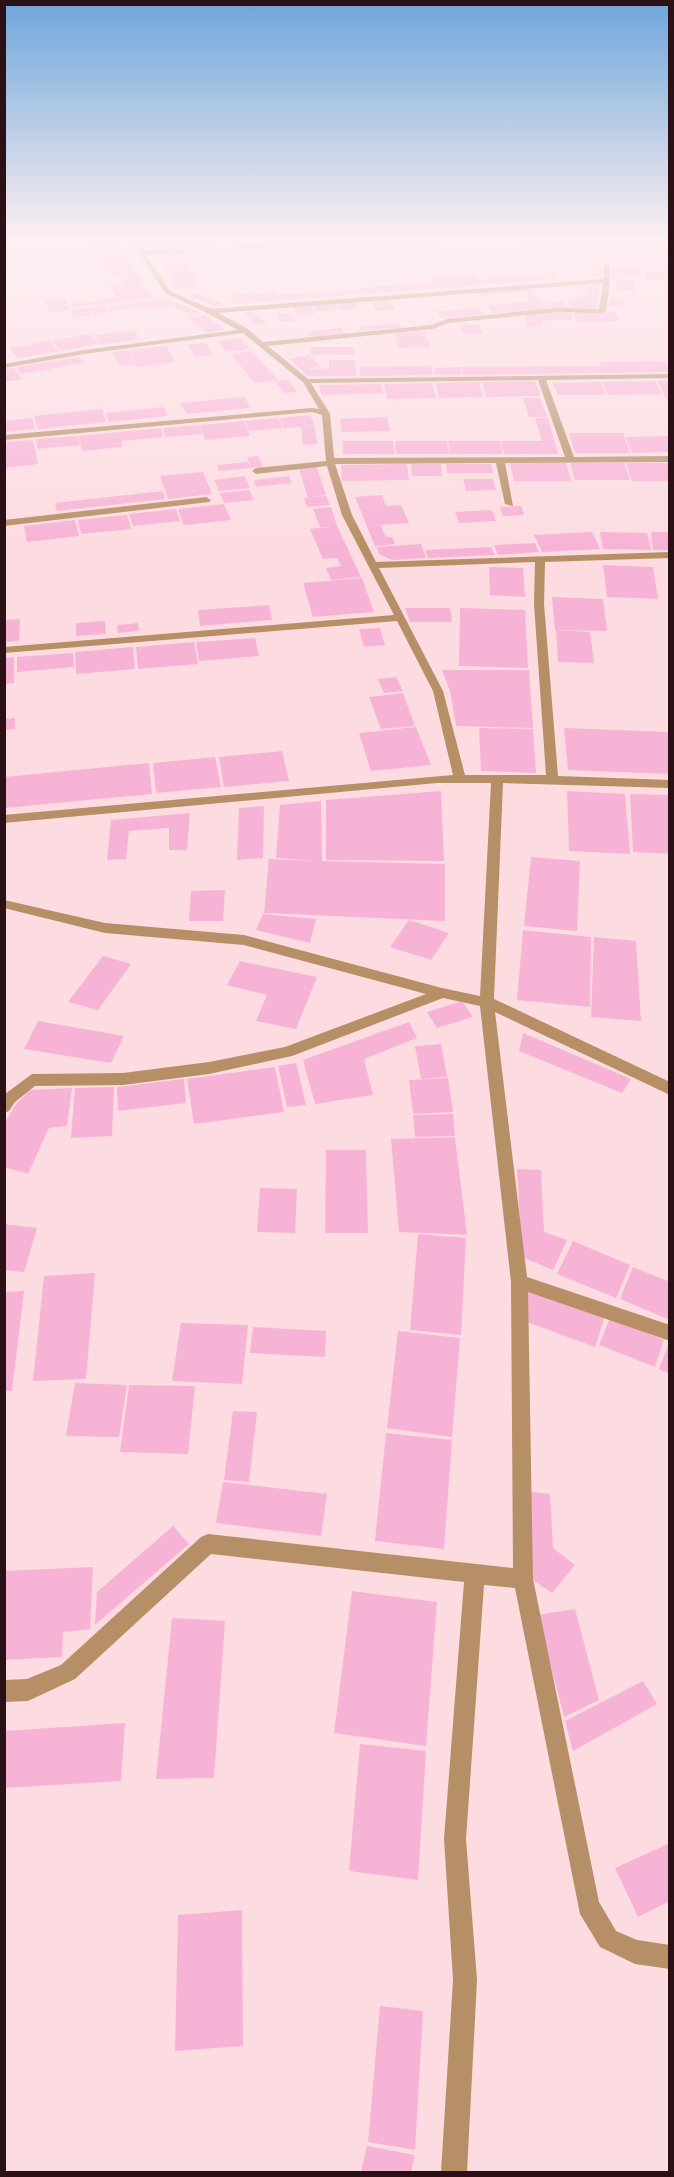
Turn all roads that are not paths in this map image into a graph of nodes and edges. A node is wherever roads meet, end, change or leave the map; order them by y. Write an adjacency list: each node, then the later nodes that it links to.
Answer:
1 (171, 341): 5 (street)
2 (258, 341): 4 (street)
3 (296, 341): 4 (street)
4 (262, 344): 8 (street)
5 (4, 366)
6 (669, 376): 7 (street)
7 (541, 378): 8 (street); 11 (street)
8 (306, 381): 9 (street)
9 (326, 414): 10 (street); 14 (street)
10 (4, 438)
11 (570, 459): 12 (street); 13 (street)
12 (669, 459)
13 (500, 460): 14 (street); 17 (street)
14 (331, 462): 15 (street); 21 (street)
15 (256, 471)
16 (206, 500): 18 (street)
17 (510, 504)
18 (4, 523)
19 (669, 555): 20 (street)
20 (540, 559): 21 (street); 26 (street)
21 (371, 565): 22 (street)
22 (400, 618): 23 (street); 24 (street)
23 (4, 650)
24 (460, 778): 25 (street); 28 (street)
25 (497, 779): 26 (street); 31 (street)
26 (552, 779): 27 (street)
27 (669, 784)
28 (4, 819)
29 (4, 904): 30 (street)
30 (442, 993): 31 (street); 33 (street)
31 (487, 1002): 32 (street); 34 (street)
32 (669, 1089)
33 (4, 1107)
34 (519, 1282): 35 (street); 37 (street)
35 (669, 1333)
36 (475, 1572): 37 (street); 38 (street); 40 (street)
37 (523, 1579): 39 (street)
38 (4, 1691)
39 (669, 1957)
40 (454, 2172)

